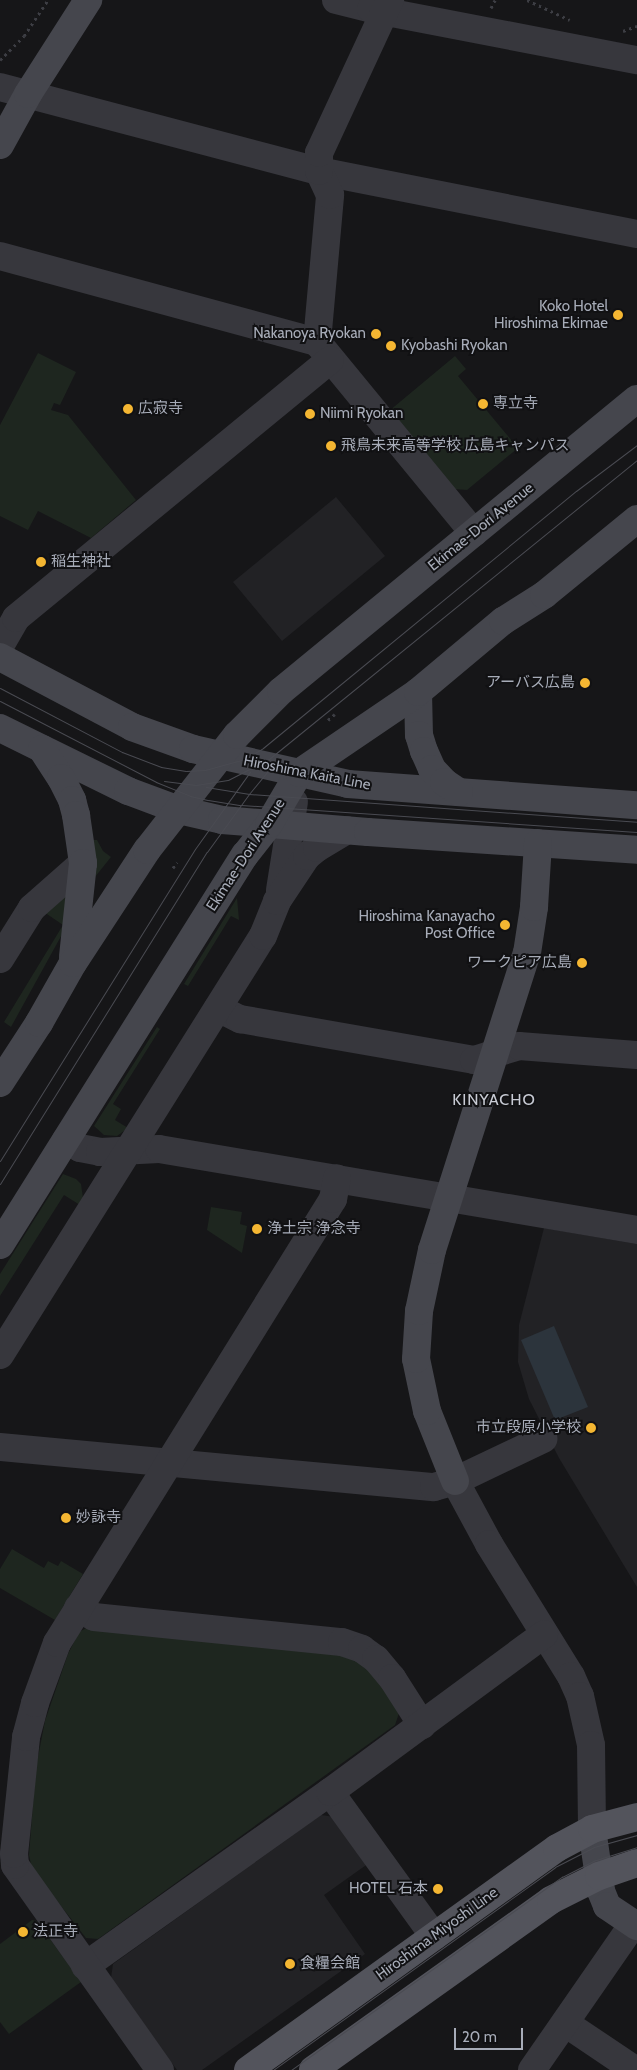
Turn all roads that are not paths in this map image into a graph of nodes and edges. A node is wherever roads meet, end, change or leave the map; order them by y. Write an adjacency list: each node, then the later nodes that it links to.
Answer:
1 (88, 0): 6 (street)
2 (336, 0): 3 (street)
3 (387, 6): 4 (street); 8 (street)
4 (637, 60)
5 (0, 87): 6 (street)
6 (28, 94): 7 (street); 8 (street)
7 (0, 145)
8 (319, 171): 9 (street); 11 (street)
9 (637, 234)
10 (0, 256): 11 (street)
11 (324, 351): 14 (street); 15 (street)
12 (637, 399): 14 (street, Ekimae-Dori Avenue)
13 (637, 519): 17 (street, Ekimae-Dori Avenue)
14 (474, 533): 20 (street, Ekimae-Dori Avenue)
15 (0, 646)
16 (0, 657): 20 (street, Hiroshima Kaita Line)
17 (418, 692): 21 (street, Ekimae-Dori Avenue); 22 (street)
18 (0, 728): 19 (street)
19 (42, 749): 24 (street); 29 (street)
20 (220, 755): 21 (street, Hiroshima Kaita Line); 24 (street, Ekimae-Dori Avenue)
21 (299, 773): 22 (street, Hiroshima Kaita Line); 25 (street, Ekimae-Dori Avenue)
22 (459, 792): 23 (street, Hiroshima Kaita Line)
23 (637, 805)
24 (179, 810): 25 (street); 32 (street, Ekimae-Dori Avenue)
25 (280, 825): 26 (street); 30 (street); 37 (street, Ekimae-Dori Avenue)
26 (347, 830): 27 (street); 30 (street)
27 (538, 843): 28 (street); 34 (street)
28 (637, 850)
29 (83, 863): 31 (street); 32 (street)
30 (278, 901): 33 (street)
31 (0, 959)
32 (72, 963): 36 (street, Ekimae-Dori Avenue)
33 (218, 1008): 34 (street); 38 (street)
34 (494, 1054): 35 (street); 40 (street)
35 (637, 1055)
36 (0, 1083)
37 (66, 1140): 38 (street); 42 (street, Ekimae-Dori Avenue)
38 (130, 1149): 39 (street); 43 (street)
39 (337, 1178): 40 (street); 46 (street)
40 (451, 1197): 41 (street); 47 (street)
41 (637, 1230)
42 (0, 1245)
43 (0, 1355)
44 (542, 1439): 47 (street)
45 (0, 1447): 46 (street)
46 (168, 1464): 47 (street); 48 (street)
47 (455, 1481): 49 (street)
48 (78, 1608): 50 (street); 55 (street)
49 (544, 1634): 50 (street); 53 (street)
50 (422, 1725): 51 (street)
51 (330, 1792): 58 (street); 59 (street)
52 (637, 1817): 53 (main road, Hiroshima Miyoshi Line)
53 (592, 1830): 56 (street); 58 (main road, Hiroshima Miyoshi Line)
54 (637, 1863): 56 (main road)
55 (7, 1864): 59 (street)
56 (599, 1876): 57 (street); 63 (main road)
57 (635, 1925): 60 (street)
58 (434, 1936): 62 (main road, Hiroshima Miyoshi Line)
59 (85, 1966): 61 (street)
60 (565, 2023): 64 (street); 65 (street)
61 (160, 2070)
62 (248, 2070)
63 (314, 2070)
64 (532, 2070)
65 (636, 2070)

